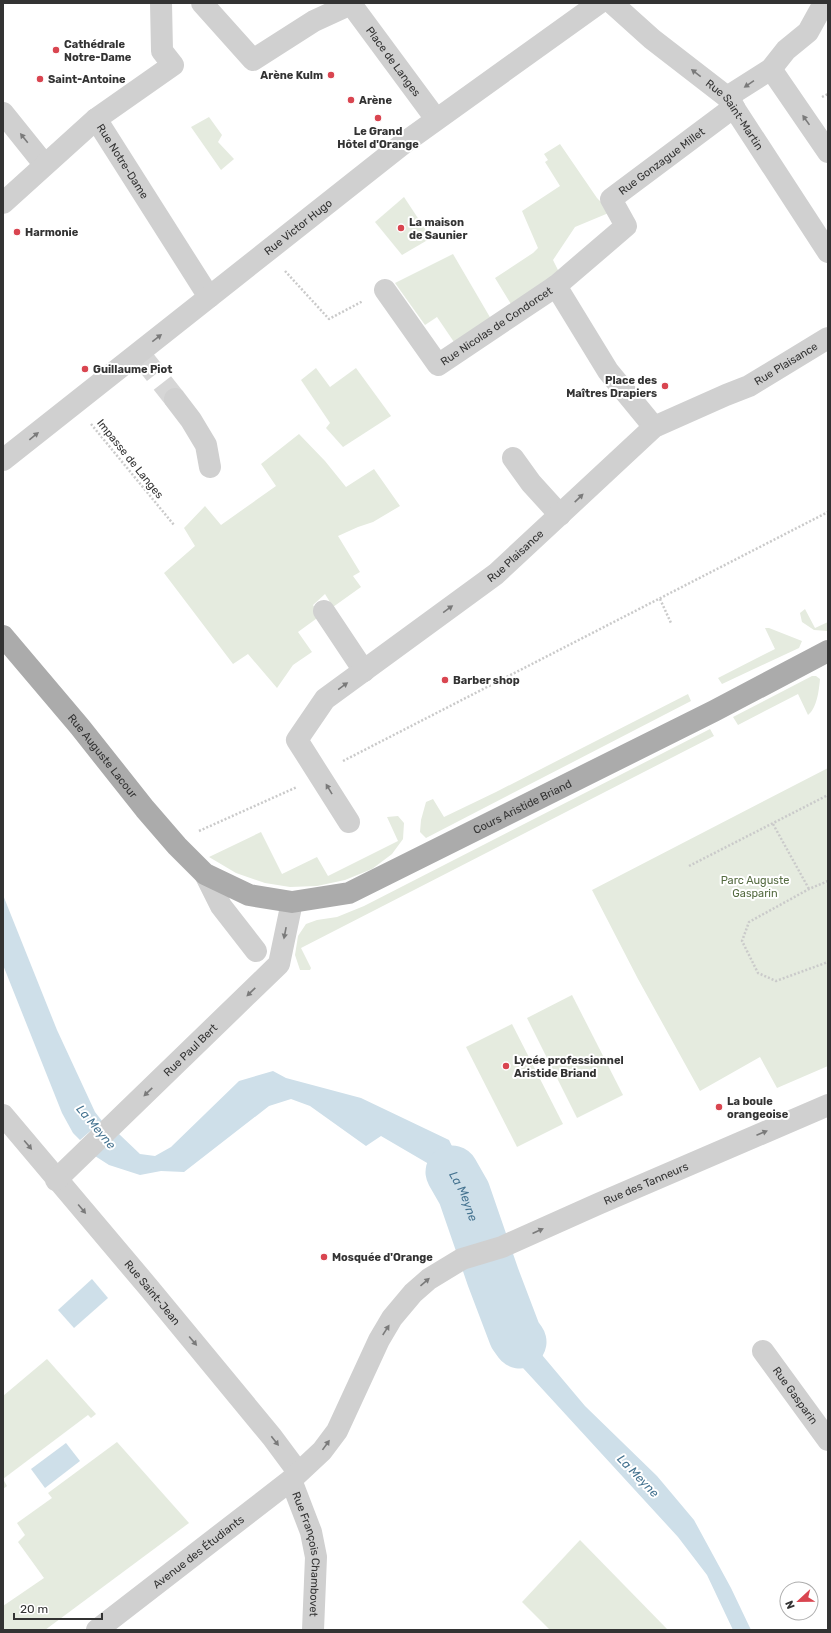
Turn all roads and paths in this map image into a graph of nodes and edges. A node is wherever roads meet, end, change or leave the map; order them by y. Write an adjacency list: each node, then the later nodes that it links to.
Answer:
1 (161, 3): 10 (street, Rue Notre-Dame)
2 (202, 3): 6 (street, Place de Langes)
3 (599, 3): 11 (street, Rue Victor Hugo)
4 (612, 3): 8 (street, Rue Saint-Martin, one-way to 4)
5 (824, 3): 7 (street)
6 (351, 4): 11 (street, Place de Langes)
7 (771, 69): 8 (street, one-way to 8); 12 (street, one-way to 7)
8 (731, 102): 16 (street, Rue Saint-Martin); 17 (street, Rue Gonzague Millet)
9 (3, 113): 13 (street, one-way to 9)
10 (96, 119): 13 (street); 19 (street, Rue Notre-Dame)
11 (436, 119): 15 (street, Rue Victor Hugo)
12 (828, 152)
13 (44, 164): 14 (street)
14 (3, 203)
15 (267, 252): 18 (path); 19 (street, Rue Victor Hugo)
16 (828, 252)
17 (556, 286): 18 (street, Rue Nicolas de Condorcet); 23 (street, Rue Nicolas de Condorcet)
18 (385, 290)
19 (209, 297): 22 (street, Rue Victor Hugo, one-way to 19)
20 (828, 338): 23 (street, Rue Plaisance)
21 (175, 399): 26 (street)
22 (75, 403): 25 (street, Rue Victor Hugo, one-way to 22); 29 (path, Impasse de Langes)
23 (654, 427): 28 (street, Rue Plaisance, one-way to 23)
24 (513, 458): 28 (street)
25 (3, 460)
26 (210, 467)
27 (828, 512): 30 (path)
28 (560, 515): 35 (street, Rue Plaisance, one-way to 28)
29 (174, 525)
30 (660, 599): 32 (path); 36 (path)
31 (324, 611): 35 (street)
32 (672, 623)
33 (3, 636): 43 (main road, Rue Auguste Lacour)
34 (828, 651): 47 (main road, Cours Aristide Briand)
35 (364, 671): 39 (street, Rue Plaisance, one-way to 35)
36 (339, 763)
37 (300, 786): 41 (path)
38 (828, 795): 40 (path)
39 (349, 822)
40 (773, 824): 42 (path); 46 (path)
41 (194, 834)
42 (690, 866)
43 (206, 874): 47 (main road, Cours Aristide Briand); 48 (street)
44 (826, 882): 45 (path); 46 (path)
45 (828, 886)
46 (809, 889): 49 (path)
47 (292, 902): 52 (street, Rue Paul Bert, one-way to 52)
48 (256, 951)
49 (828, 962)
50 (828, 1105): 53 (street, Rue des Tanneurs, one-way to 50)
51 (3, 1115): 52 (street, Rue Saint-Jean, one-way to 52)
52 (56, 1180): 56 (street, Rue Saint-Jean, one-way to 56)
53 (462, 1259): 56 (street, Avenue des Étudiants, one-way to 53)
54 (763, 1351): 55 (street, Rue Gasparin)
55 (828, 1440)
56 (294, 1476): 57 (street, Avenue des Étudiants); 58 (street, Rue François Chambovet)
57 (97, 1630)
58 (313, 1630)

